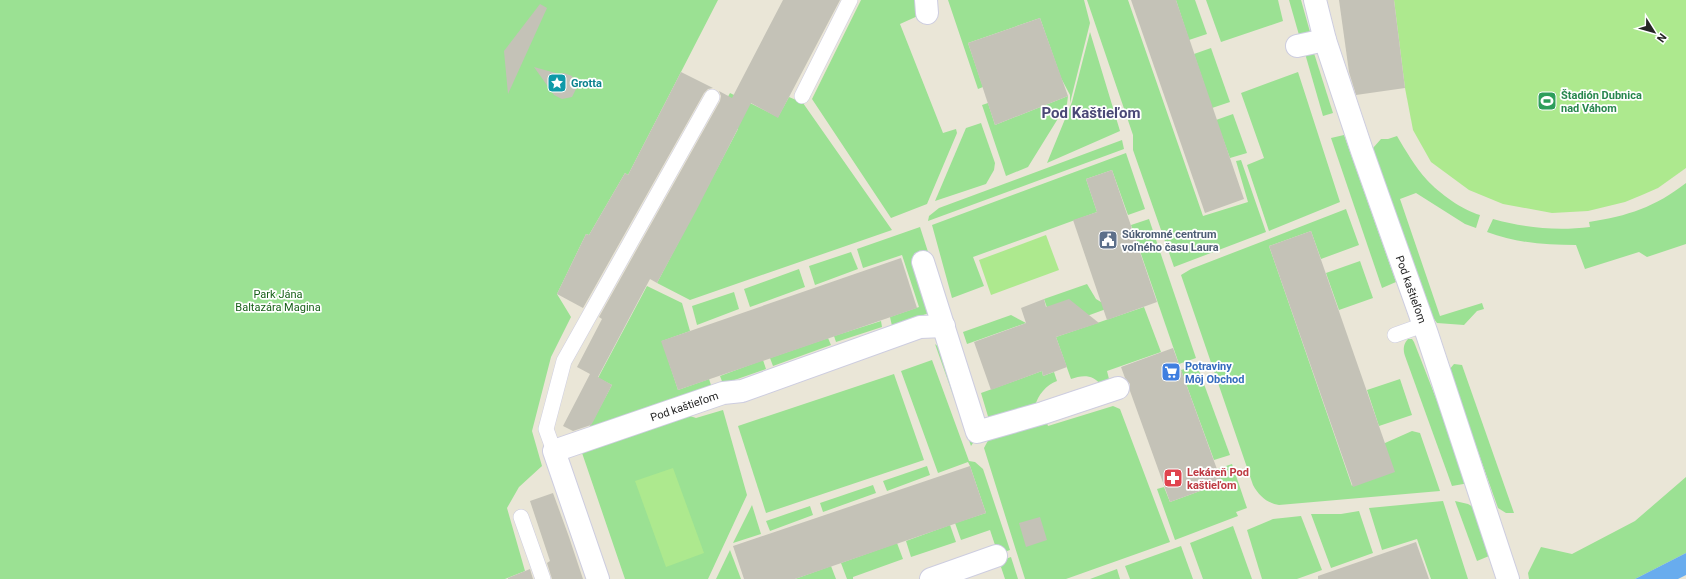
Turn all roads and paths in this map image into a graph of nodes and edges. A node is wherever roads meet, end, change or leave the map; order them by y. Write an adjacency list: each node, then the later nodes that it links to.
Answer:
1 (850, 0): 5 (lane)
2 (1316, 0): 3 (street, Pod kaštieľom)
3 (1325, 40): 4 (street); 8 (street, Pod kaštieľom)
4 (1297, 46)
5 (802, 96)
6 (712, 98): 12 (lane)
7 (923, 262): 9 (street)
8 (1423, 325): 10 (lane); 18 (street, Pod kaštieľom)
9 (944, 326): 11 (street); 12 (street, Pod kaštieľom)
10 (1395, 335)
11 (1118, 388)
12 (554, 451): 16 (street)
13 (521, 517): 15 (lane)
14 (996, 556): 17 (street)
15 (543, 579)
16 (598, 579)
17 (931, 579)
18 (1508, 579)

